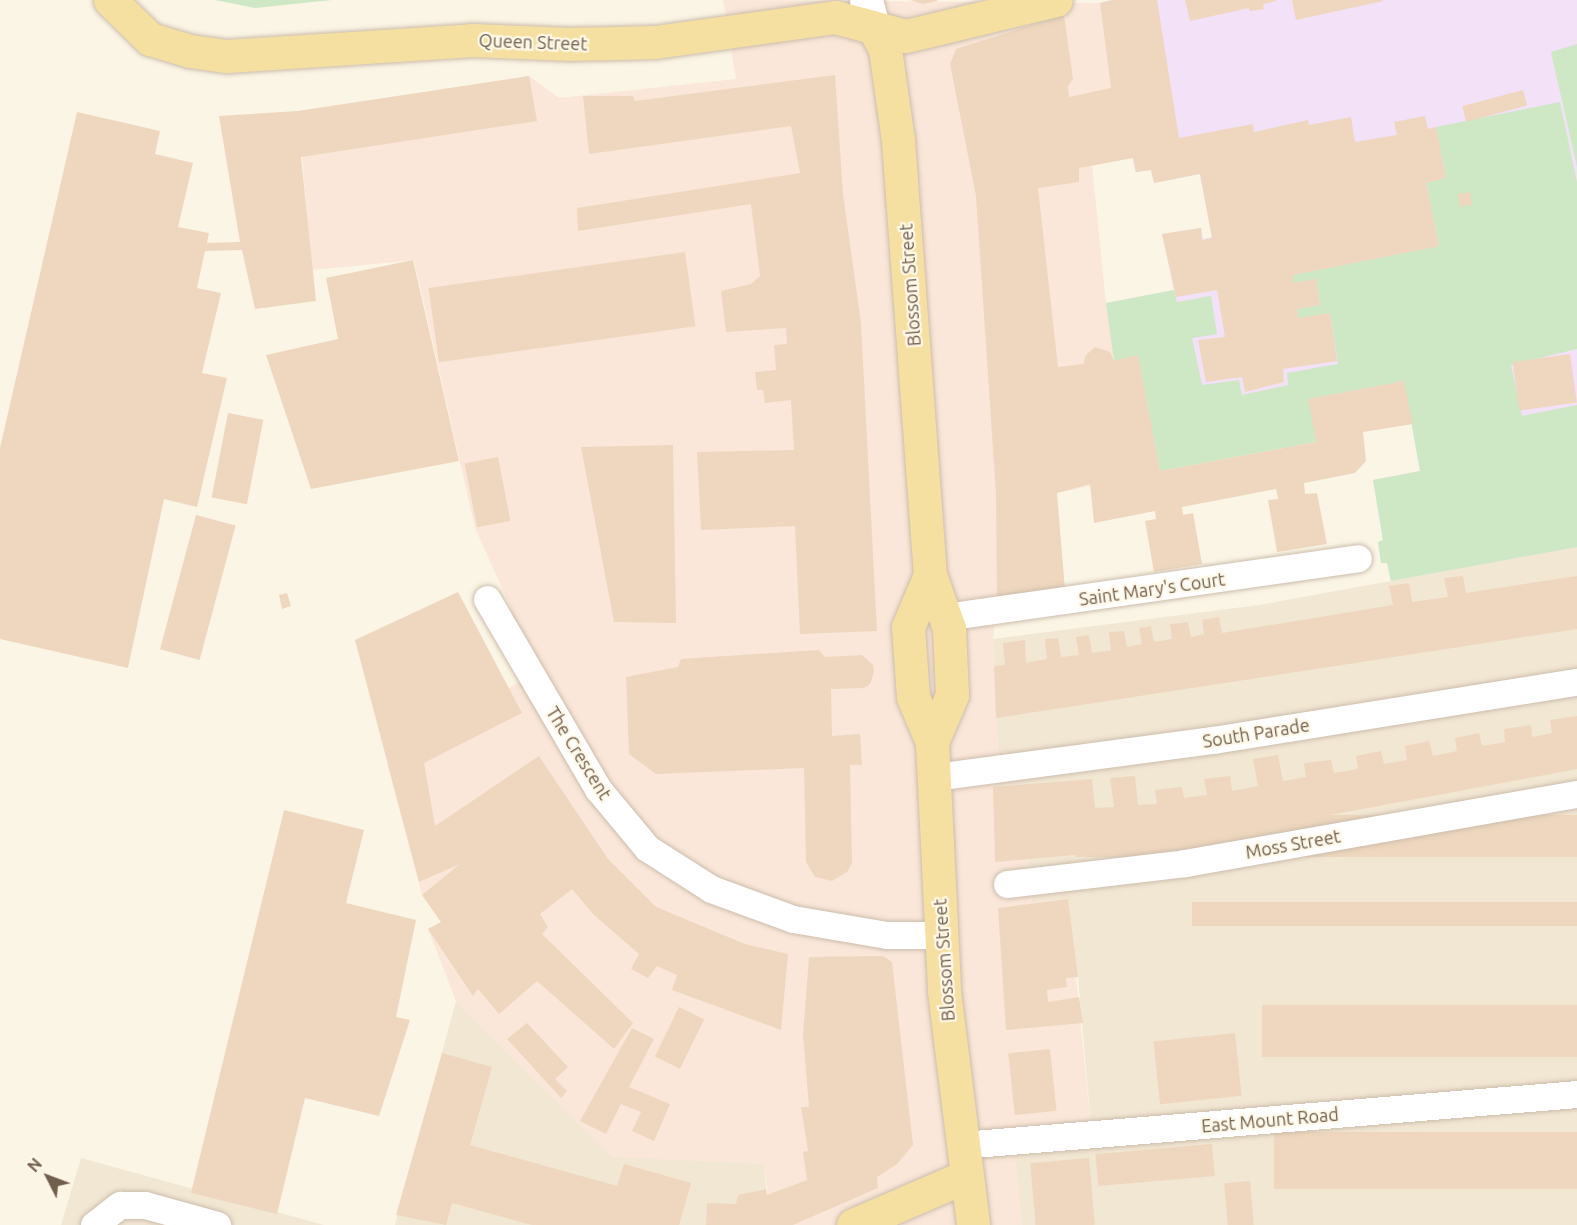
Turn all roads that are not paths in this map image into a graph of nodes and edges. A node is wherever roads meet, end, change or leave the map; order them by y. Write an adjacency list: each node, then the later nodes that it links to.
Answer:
1 (110, 0): 3 (main road, Queen Street)
2 (1056, 0): 3 (main road, Queen Street)
3 (870, 14): 5 (main road, Blossom Street)
4 (1358, 558): 7 (street, Saint Mary's Court)
5 (930, 575): 7 (main road, Blossom Street); 9 (main road, Blossom Street)
6 (487, 599): 13 (street, The Crescent)
7 (945, 617): 9 (main road, Blossom Street)
8 (1577, 682): 10 (street, South Parade)
9 (932, 742): 10 (main road, Blossom Street)
10 (934, 777): 13 (main road, Blossom Street)
11 (1577, 794): 12 (street, Moss Street)
12 (1007, 884)
13 (942, 935): 15 (main road, Blossom Street)
14 (1577, 1094): 15 (street, East Mount Road)
15 (964, 1161): 18 (main road); 19 (main road, Blossom Street)
16 (94, 1225): 17 (street)
17 (217, 1225)
18 (853, 1225)
19 (974, 1225)

